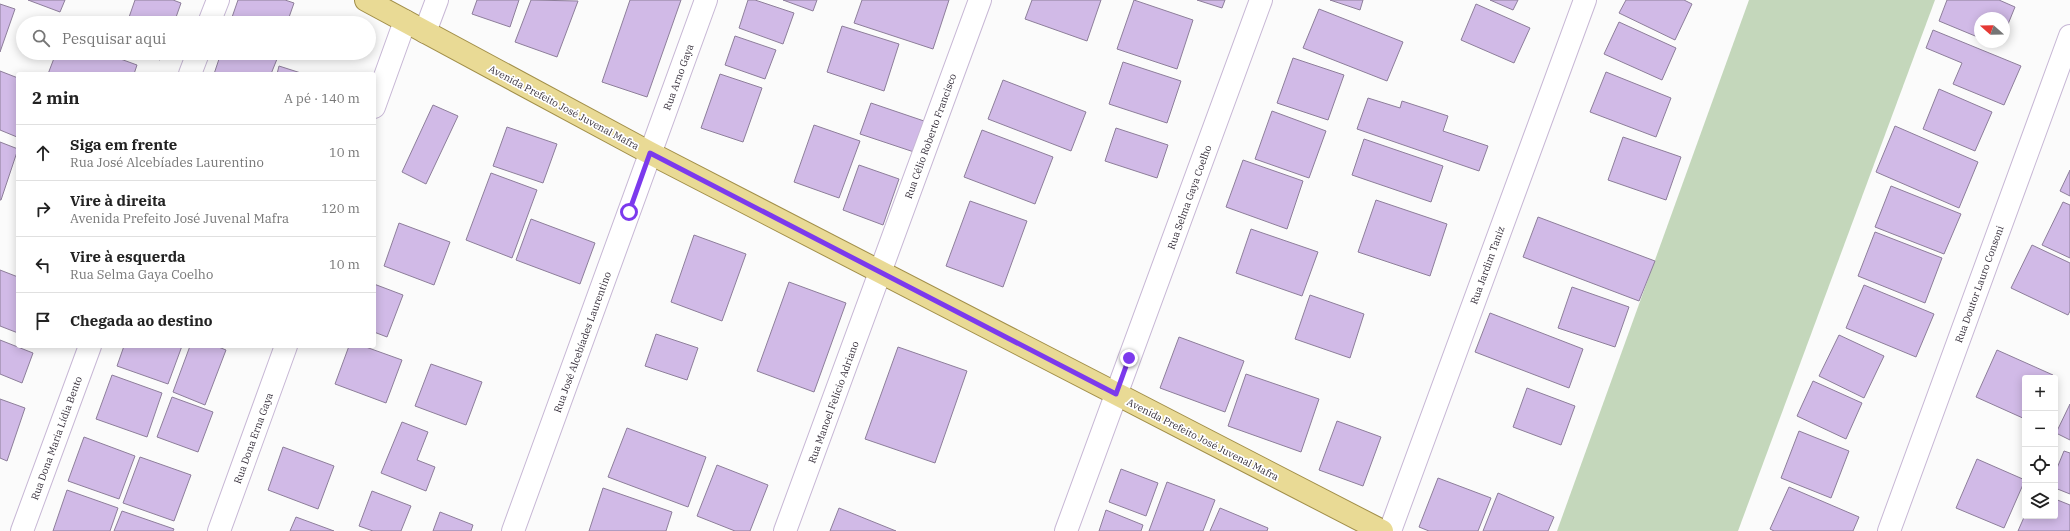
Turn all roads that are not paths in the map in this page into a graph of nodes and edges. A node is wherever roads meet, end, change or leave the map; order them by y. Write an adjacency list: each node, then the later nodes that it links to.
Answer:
1 (218, 0): 8 (street)
2 (366, 0): 9 (main road, Avenida Prefeito José Juvenal Mafra)
3 (437, 0): 10 (street)
4 (706, 0): 15 (street, Rua Arno Gaya)
5 (980, 0): 16 (street, Rua Célio Roberto Francisco)
6 (1261, 0): 19 (street, Rua Selma Gaya Coelho)
7 (1585, 0): 26 (street, Rua Jardim Taniz)
8 (212, 16)
9 (405, 21): 10 (main road, Avenida Prefeito José Juvenal Mafra); 14 (street)
10 (426, 32): 15 (main road, Avenida Prefeito José Juvenal Mafra)
11 (2070, 36): 27 (street, Rua Doutor Lauro Consoni)
12 (195, 60): 13 (street)
13 (191, 72)
14 (376, 101)
15 (650, 153): 16 (main road, Avenida Prefeito José Juvenal Mafra); 22 (street, Rua José Alcebíades Laurentino)
16 (880, 272): 19 (main road, Avenida Prefeito José Juvenal Mafra); 23 (street, Rua Manoel Felício Adriano)
17 (89, 348): 20 (street, Rua Dona Maria Lídia Bento)
18 (285, 348): 21 (street, Rua Dona Erna Gaya)
19 (1116, 394): 24 (street, Rua Selma Gaya Coelho); 25 (main road, Avenida Prefeito José Juvenal Mafra)
20 (22, 531)
21 (219, 531)
22 (513, 531)
23 (785, 531)
24 (1066, 531)
25 (1382, 531)
26 (1390, 531)
27 (1889, 531)

